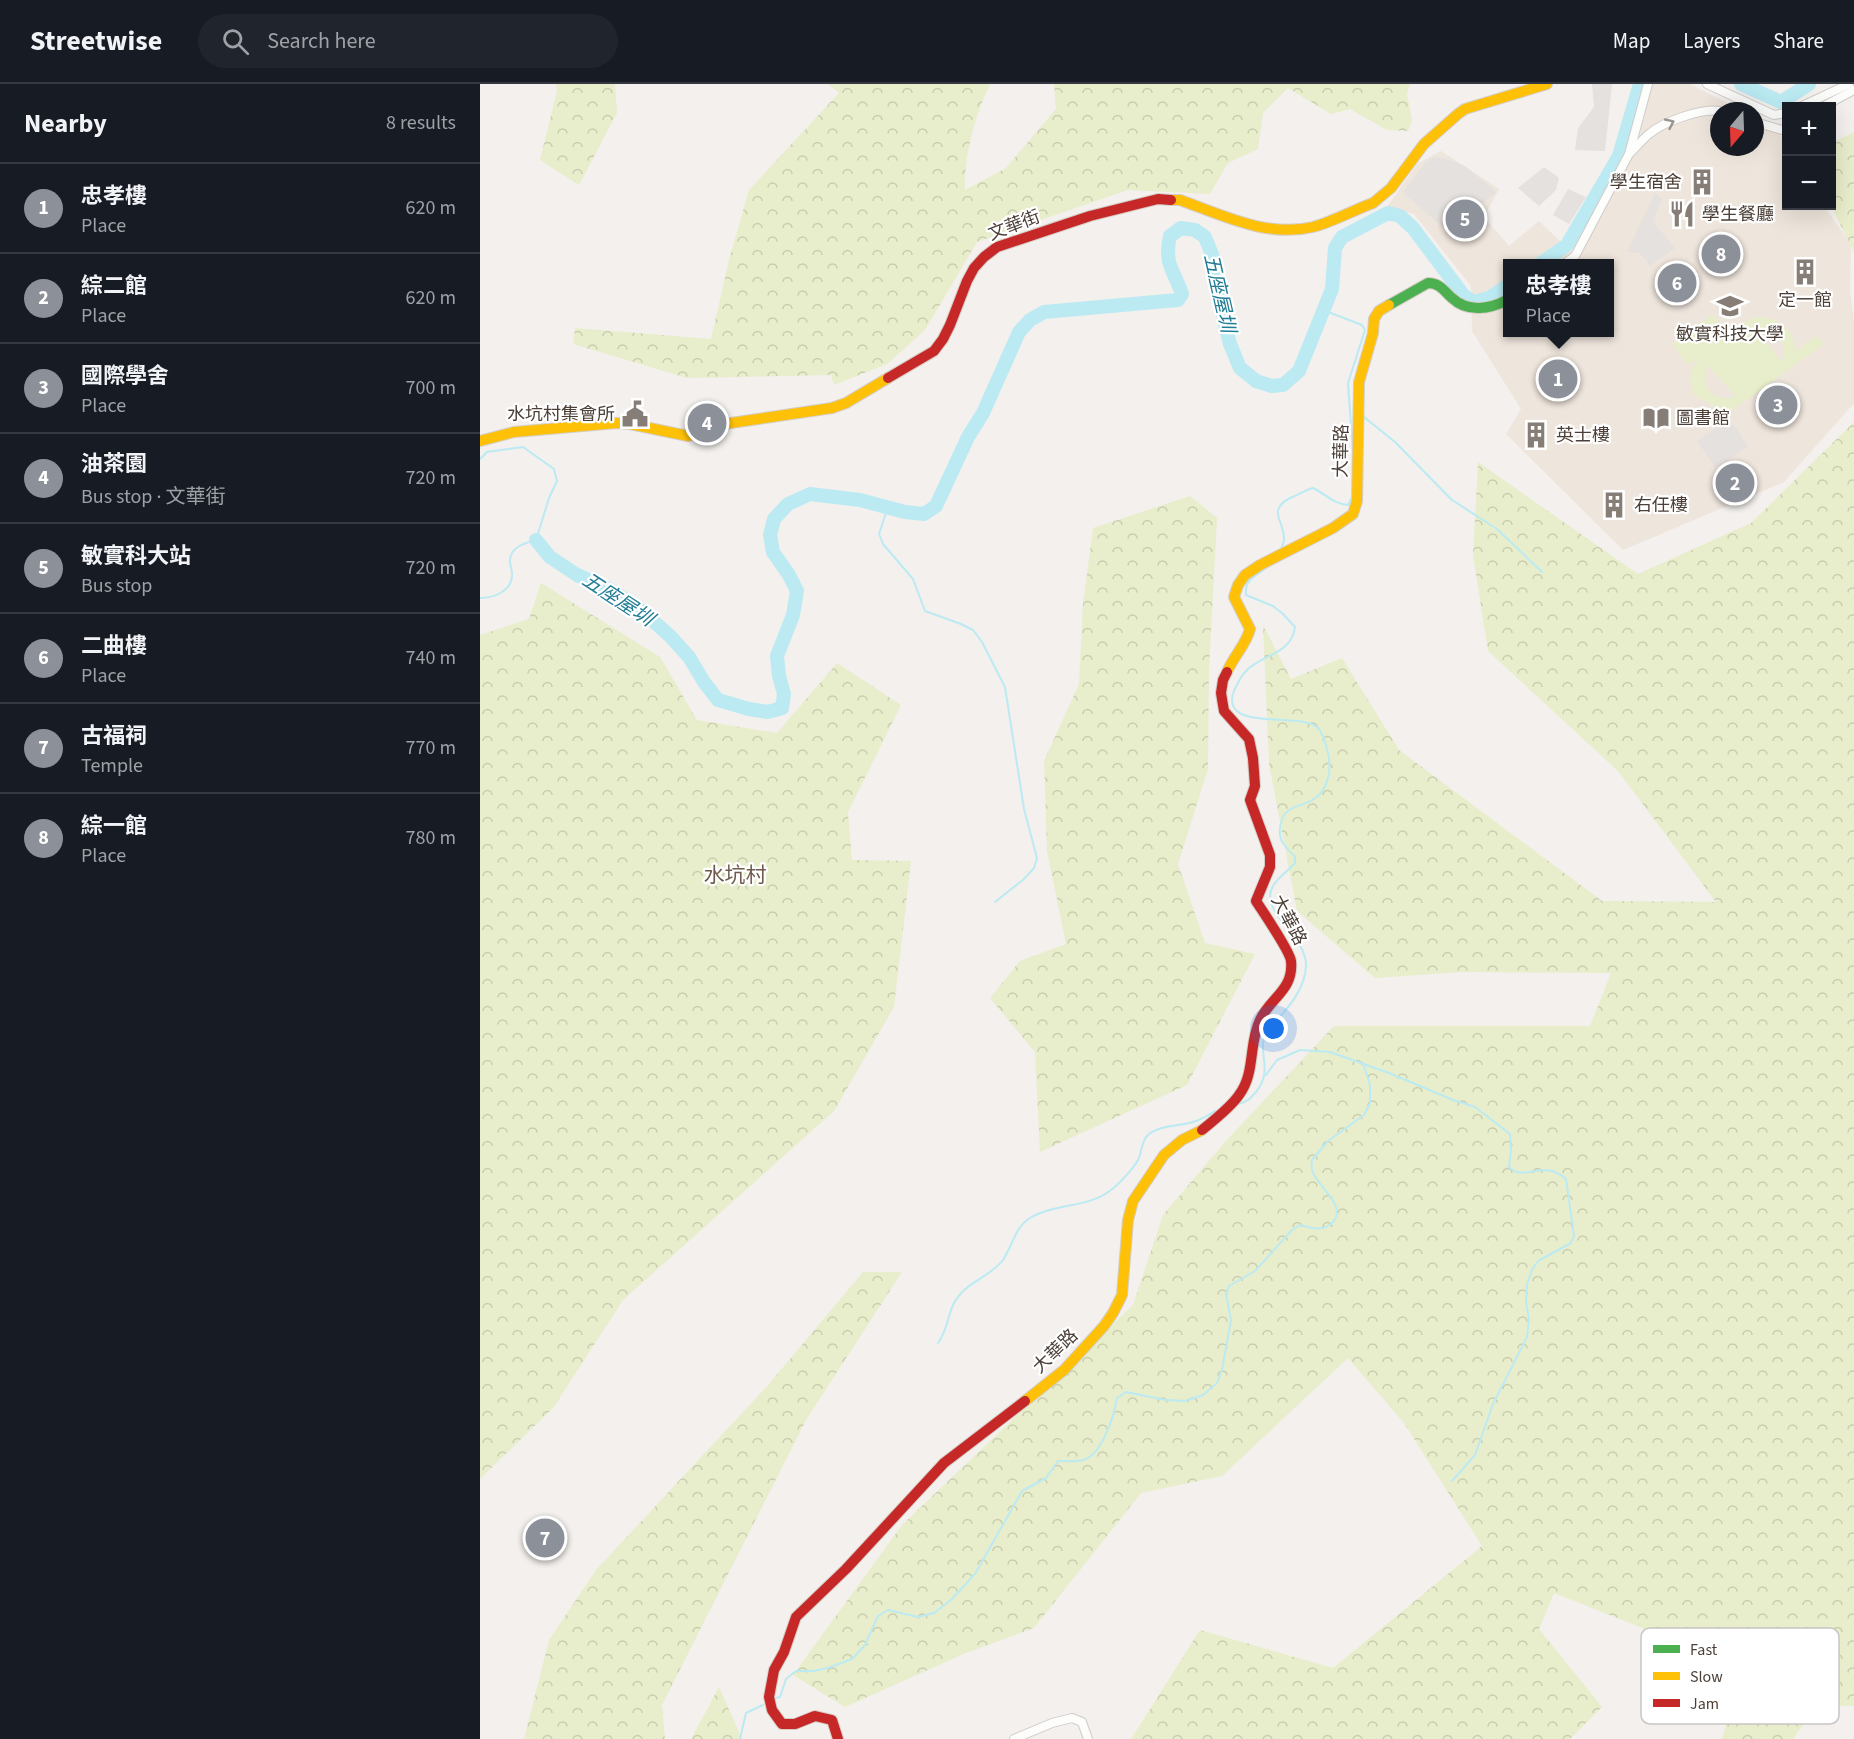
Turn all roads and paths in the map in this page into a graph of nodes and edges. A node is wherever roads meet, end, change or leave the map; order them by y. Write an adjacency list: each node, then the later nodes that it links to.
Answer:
1 (1547, 84): 15 (street, 文華街)
2 (1648, 84): 12 (street)
3 (1707, 84): 9 (street)
4 (1849, 84): 6 (street)
5 (1854, 90): 7 (street)
6 (1811, 102)
7 (1832, 102)
8 (1710, 111): 12 (street, one-way to 8)
9 (1782, 114)
10 (1764, 125): 11 (street)
11 (1782, 130)
12 (1629, 154): 13 (street)
13 (1571, 259)
14 (1503, 302): 16 (street, 大華路)
15 (480, 441)
16 (838, 1739)
17 (1014, 1739): 18 (street)
18 (1088, 1739)

